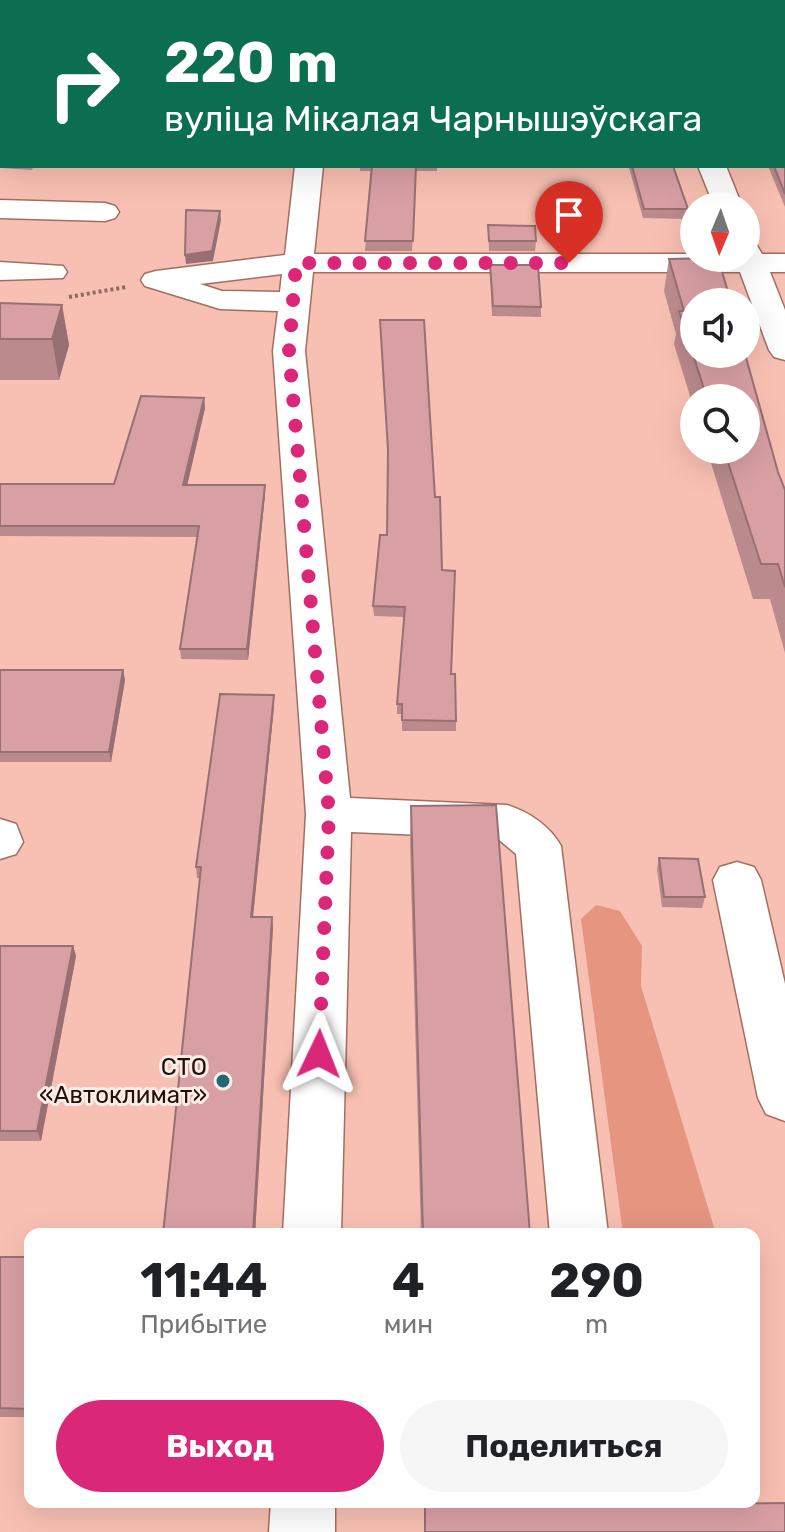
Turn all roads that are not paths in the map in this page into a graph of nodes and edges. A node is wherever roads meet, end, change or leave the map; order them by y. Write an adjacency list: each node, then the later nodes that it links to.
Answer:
1 (309, 168): 12 (street)
2 (713, 168): 3 (street)
3 (722, 192)
4 (0, 209): 5 (street)
5 (105, 212)
6 (760, 258): 8 (street)
7 (680, 260): 12 (street)
8 (785, 263)
9 (0, 271): 10 (street)
10 (52, 272)
11 (755, 272): 13 (street)
12 (295, 283): 14 (street)
13 (785, 350)
14 (329, 814): 17 (street); 18 (street)
15 (737, 880): 16 (street)
16 (785, 1098)
17 (312, 1228)
18 (578, 1228)
19 (303, 1508): 20 (street)
20 (302, 1532)

